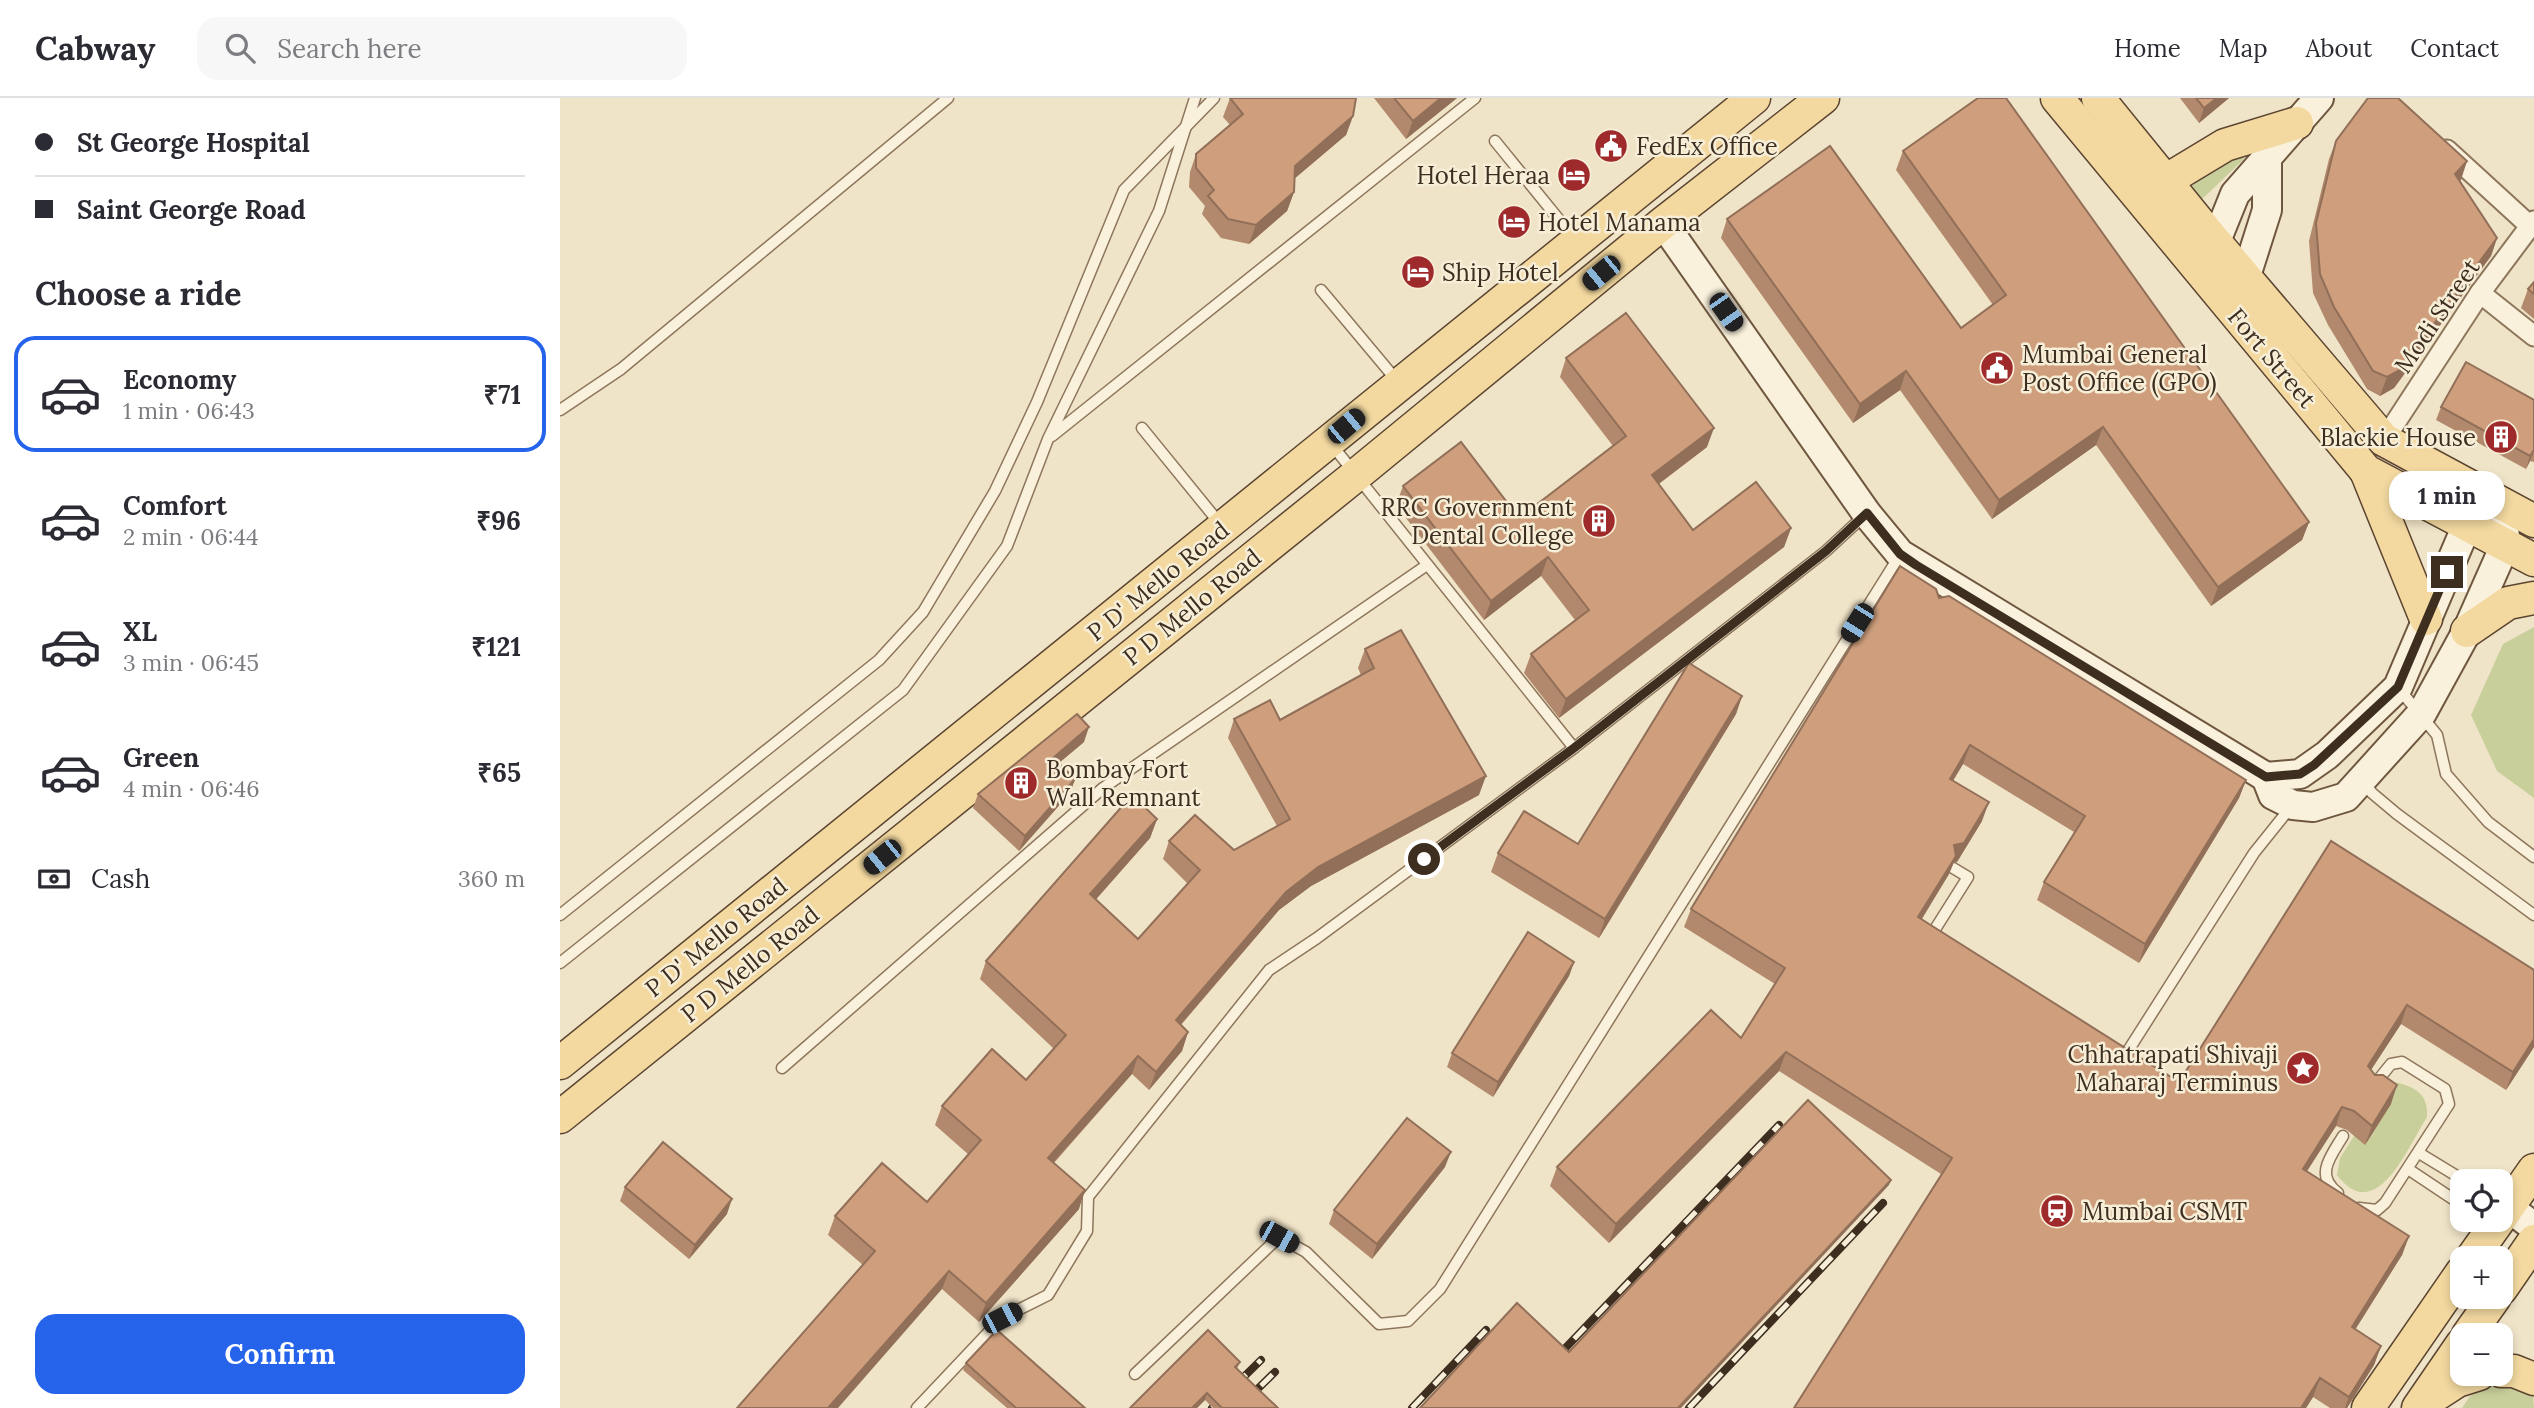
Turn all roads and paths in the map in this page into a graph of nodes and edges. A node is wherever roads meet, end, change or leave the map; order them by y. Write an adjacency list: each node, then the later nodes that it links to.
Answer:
1 (948, 98): 27 (lane)
2 (1195, 98): 10 (lane)
3 (1214, 98): 10 (lane)
4 (1475, 98): 29 (lane)
5 (1824, 98): 16 (main road, P D Mello Road)
6 (2057, 98): 20 (main road, Fort Street)
7 (2098, 98): 15 (main road, Fort Street)
8 (2319, 98): 11 (main road)
9 (1749, 100): 18 (main road, P D' Mello Road)
10 (1190, 122): 29 (lane); 54 (lane)
11 (2297, 123): 14 (main road); 15 (main road)
12 (2429, 135): 17 (street)
13 (1495, 141): 18 (lane)
14 (2267, 155): 19 (main road); 21 (main road)
15 (2167, 180): 19 (main road, Fort Street)
16 (1662, 223): 33 (main road, P D Mello Road); 35 (main road)
17 (2532, 223): 23 (street, Modi Street)
18 (1576, 241): 26 (main road, P D' Mello Road)
19 (2215, 242): 20 (main road); 21 (main road, Fort Street)
20 (2203, 274): 24 (main road, Fort Street)
21 (2246, 276): 24 (main road); 30 (main road, Fort Street)
22 (1321, 290): 26 (lane)
23 (2480, 293): 25 (street); 30 (street, Modi Street)
24 (2228, 305): 32 (main road, Fort Street)
25 (2534, 336)
26 (1398, 383): 31 (main road, P D' Mello Road)
27 (560, 410)
28 (1142, 428): 38 (lane)
29 (1048, 439): 57 (lane)
30 (2384, 440): 34 (main road, Fort Street)
31 (1329, 441): 33 (lane); 38 (main road, P D' Mello Road)
32 (2366, 471): 37 (main road, Fort Street); 44 (main road)
33 (1355, 476): 42 (lane); 62 (main road, P D Mello Road)
34 (2500, 503): 36 (main road, Fort Street); 37 (main road); 39 (main road)
35 (1867, 513): 40 (main road); 48 (lane)
36 (2534, 521)
37 (2467, 525): 39 (main road, Fort Street); 44 (main road)
38 (1223, 528): 59 (main road, P D' Mello Road)
39 (2506, 543): 41 (main road, Fort Street); 45 (main road)
40 (1900, 554): 49 (main road); 77 (lane)
41 (2534, 560)
42 (1427, 565): 48 (lane); 60 (lane)
43 (2534, 598): 45 (main road)
44 (2427, 619): 46 (main road)
45 (2467, 631): 47 (main road)
46 (2398, 687): 47 (lane); 49 (main road)
47 (2421, 713): 50 (main road); 52 (lane)
48 (1574, 748): 80 (lane)
49 (2266, 777): 51 (main road)
50 (2363, 781): 51 (main road); 55 (lane)
51 (2293, 805): 58 (lane)
52 (2534, 857)
53 (1953, 868): 56 (lane)
54 (560, 915)
55 (2534, 915)
56 (1944, 941)
57 (560, 963)
58 (2115, 1047)
59 (560, 1063)
60 (782, 1068)
61 (2372, 1088): 64 (lane)
62 (560, 1117)
63 (2343, 1136): 65 (lane)
64 (2419, 1153): 65 (lane); 66 (lane)
65 (2408, 1169): 68 (lane)
66 (2450, 1172)
67 (2533, 1173): 69 (main road)
68 (2450, 1197)
69 (2513, 1197)
70 (2513, 1220): 71 (main road)
71 (2534, 1227)
72 (2529, 1254): 73 (main road)
73 (2513, 1274)
74 (2450, 1289): 81 (main road)
75 (2450, 1361): 82 (main road)
76 (2513, 1371): 78 (main road)
77 (1135, 1374)
78 (2534, 1379)
79 (2450, 1386): 82 (main road)
80 (917, 1408)
81 (2368, 1408)
82 (2418, 1408)

